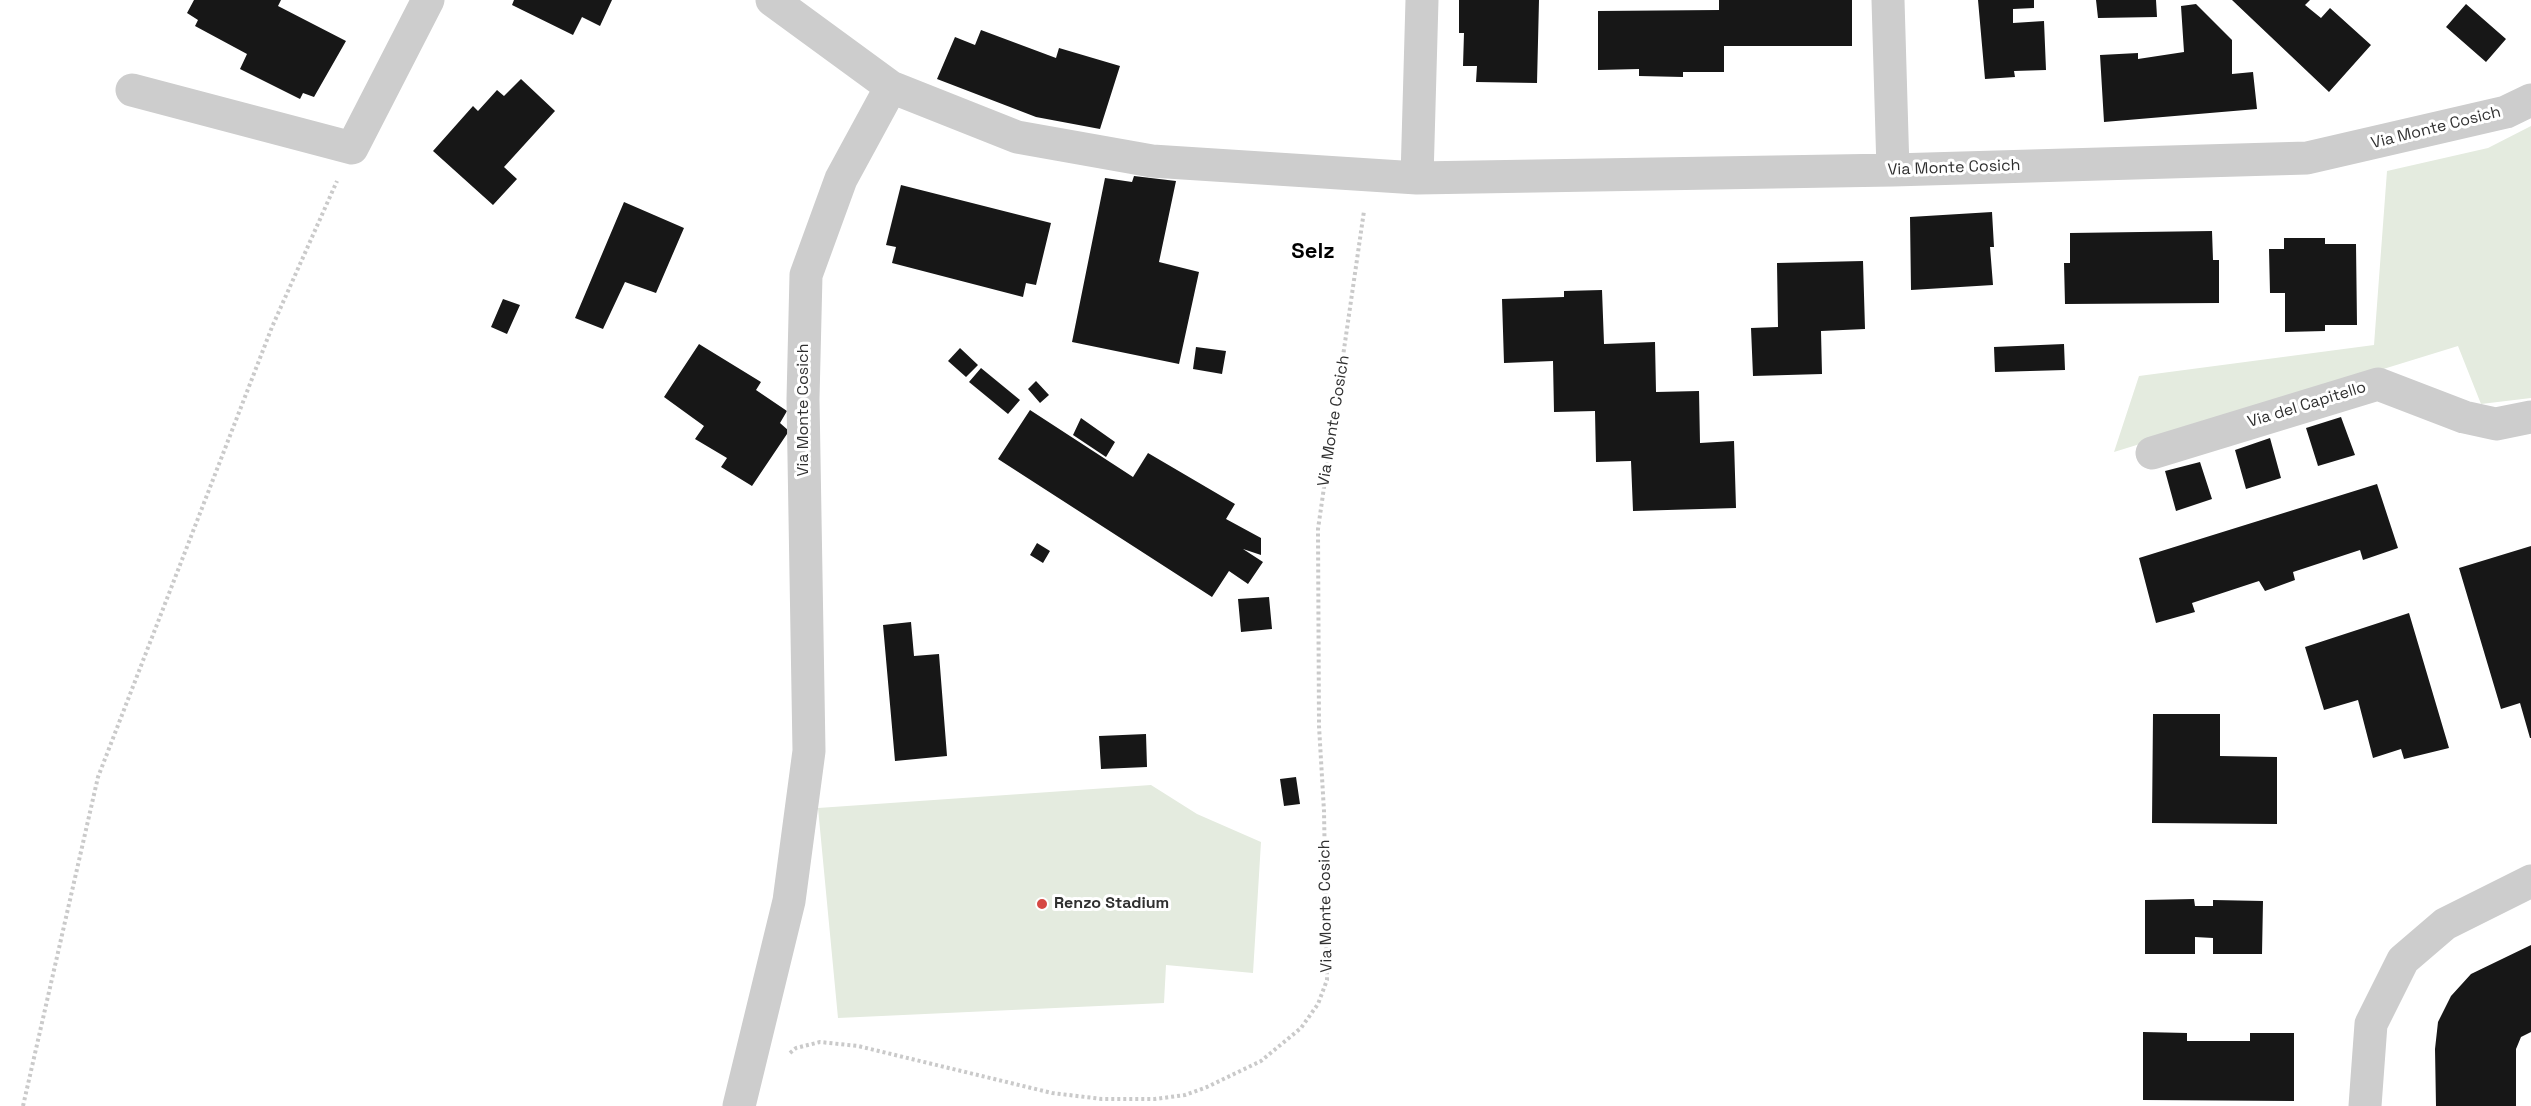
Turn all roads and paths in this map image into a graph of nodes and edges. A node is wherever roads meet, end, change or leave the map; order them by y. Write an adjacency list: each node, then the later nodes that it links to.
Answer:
1 (428, 0): 8 (street)
2 (772, 0): 5 (street, Via Monte Cosich)
3 (1422, 0): 11 (street)
4 (1888, 0): 9 (street)
5 (891, 87): 10 (street, Via Monte Cosich); 17 (street, Via Monte Cosich)
6 (132, 90): 8 (street)
7 (2531, 100): 9 (street, Via Monte Cosich)
8 (352, 148): 16 (path)
9 (1893, 170): 11 (street, Via Monte Cosich)
10 (1369, 175): 11 (street, Via Monte Cosich); 15 (path, Via Monte Cosich)
11 (1417, 178)
12 (2531, 417): 13 (street, Via del Capitello)
13 (2152, 453)
14 (2531, 881): 18 (street)
15 (787, 1055)
16 (23, 1106)
17 (739, 1106)
18 (2365, 1106)

